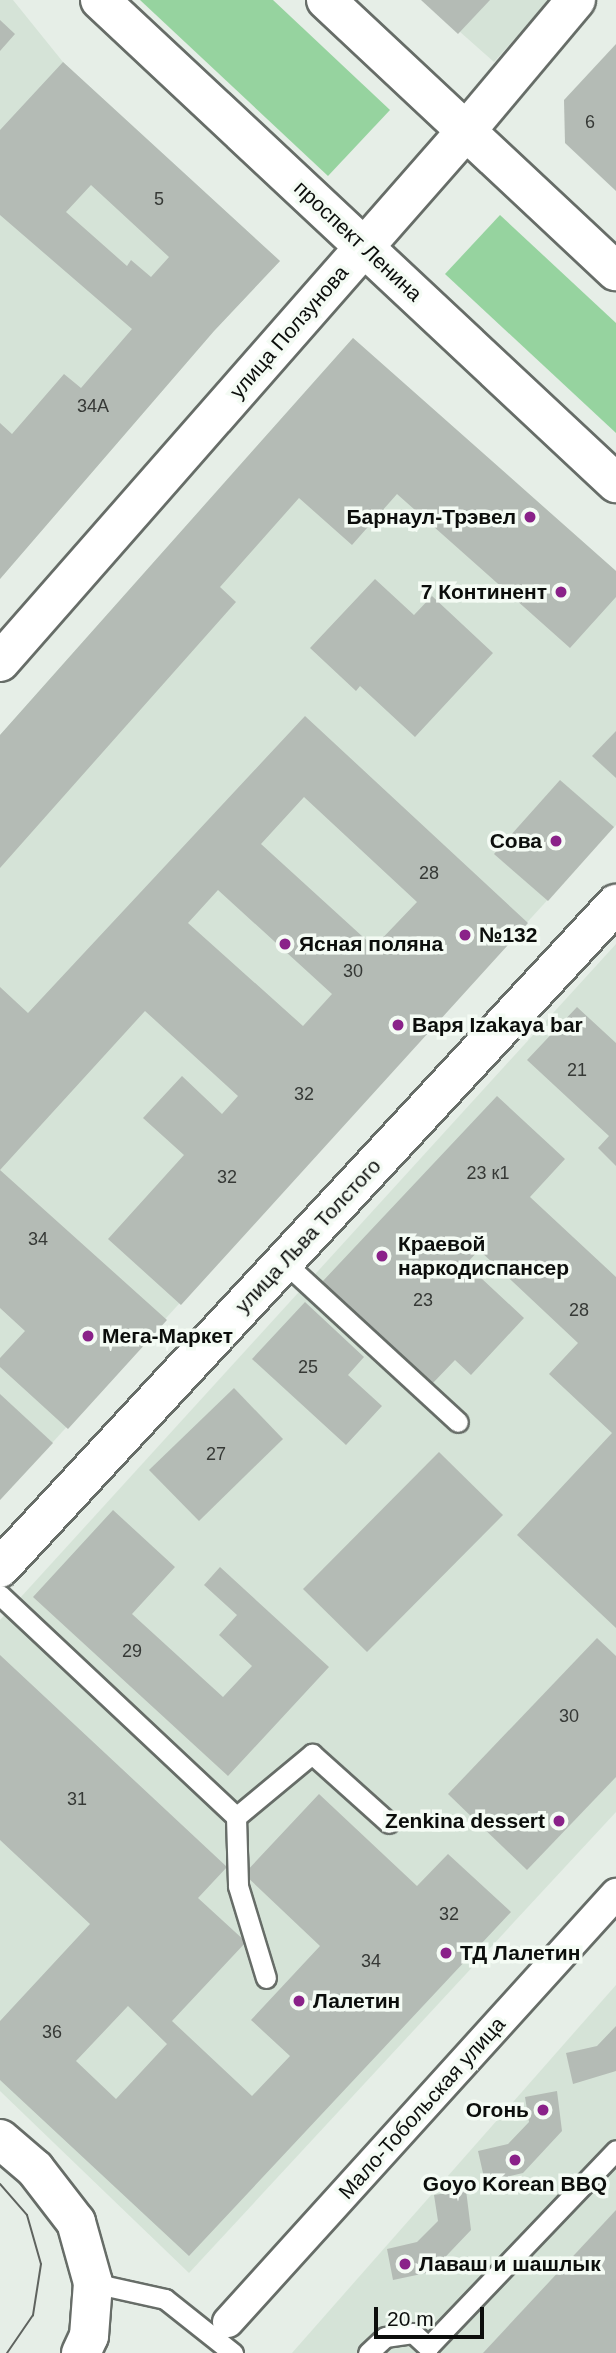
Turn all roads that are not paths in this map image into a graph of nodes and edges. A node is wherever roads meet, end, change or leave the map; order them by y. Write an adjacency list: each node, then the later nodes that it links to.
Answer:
1 (100, 0): 5 (street, проспект Ленина)
2 (326, 0): 4 (street)
3 (576, 0): 4 (street, улица Ползунова)
4 (466, 131): 5 (street, улица Ползунова); 6 (street)
5 (364, 246): 7 (street, проспект Ленина); 8 (street, улица Ползунова)
6 (616, 271)
7 (616, 483)
8 (0, 662)
9 (612, 915): 10 (street, улица Льва Толстого)
10 (284, 1262): 11 (lane); 12 (street, улица Льва Толстого)
11 (458, 1422)
12 (0, 1568)
13 (0, 1595): 14 (lane)
14 (236, 1816): 15 (lane); 17 (lane)
15 (389, 1823)
16 (616, 1894): 21 (street, Мало-Тобольская улица)
17 (266, 1978)
18 (0, 2139): 20 (street)
19 (616, 2150): 24 (lane)
20 (93, 2283): 22 (street); 23 (lane)
21 (228, 2322)
22 (81, 2353)
23 (233, 2353)
24 (368, 2353)

